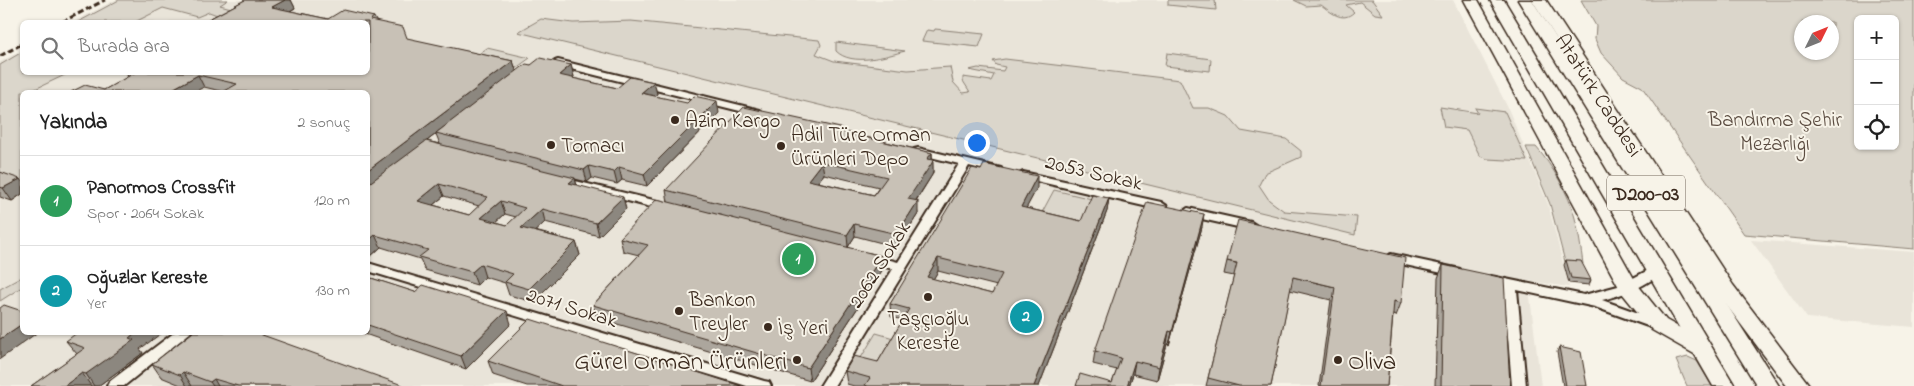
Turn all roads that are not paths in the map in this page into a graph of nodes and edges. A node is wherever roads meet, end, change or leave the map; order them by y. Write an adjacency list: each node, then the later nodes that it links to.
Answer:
1 (1471, 0): 20 (main road)
2 (1497, 0): 16 (main road, Atatürk Caddesi / D200-03)
3 (1525, 0): 30 (main road, Atatürk Caddesi / D200-03)
4 (1538, 0): 31 (main road, Atatürk Caddesi)
5 (550, 61): 6 (street)
6 (767, 114)
7 (909, 149): 8 (street, 2053 Sokak)
8 (966, 162): 11 (street, 2053 Sokak); 14 (street, 2062 Sokak)
9 (551, 178): 10 (street)
10 (674, 209)
11 (1267, 230)
12 (854, 255): 14 (street)
13 (1379, 255): 17 (street)
14 (901, 267): 27 (street, 2062 Sokak)
15 (370, 268): 26 (street, 2071 Sokak)
16 (1656, 270): 20 (street); 24 (main road, Atatürk Caddesi / D200-03)
17 (1463, 274)
18 (1482, 278): 19 (street)
19 (1510, 284): 21 (street); 28 (street)
20 (1629, 288): 21 (street); 22 (main road)
21 (1582, 299): 22 (street)
22 (1659, 325): 24 (main road)
23 (181, 335): 25 (street)
24 (1703, 350): 29 (main road, Atatürk Caddesi / D200-03)
25 (114, 386)
26 (764, 386)
27 (827, 386)
28 (1519, 386)
29 (1724, 386)
30 (1768, 386)
31 (1799, 386)

